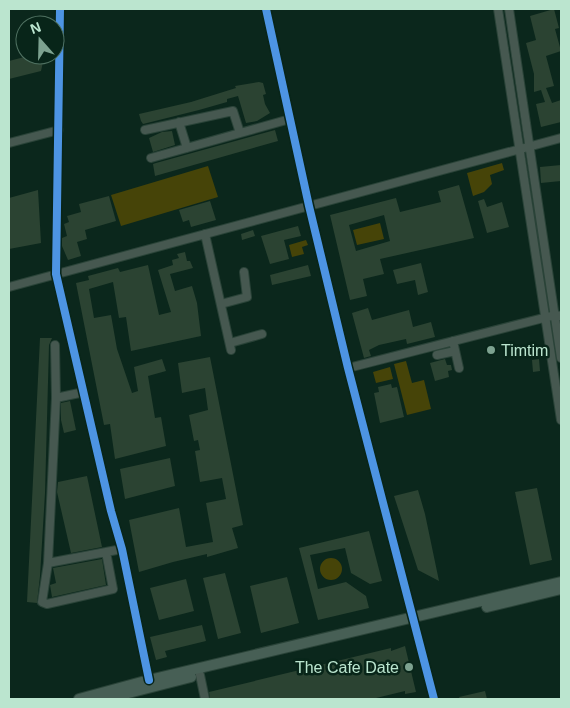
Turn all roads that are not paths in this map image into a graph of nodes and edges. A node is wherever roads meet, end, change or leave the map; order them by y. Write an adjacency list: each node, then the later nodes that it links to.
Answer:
1 (60, 9): 7 (street)
2 (266, 9): 5 (street)
3 (498, 9): 14 (street)
4 (509, 9): 12 (street)
5 (290, 119): 9 (street); 16 (street)
6 (179, 122): 8 (street); 9 (street); 13 (street)
7 (59, 130): 11 (street); 19 (street)
8 (145, 130)
9 (240, 134): 13 (street)
10 (561, 138): 12 (street)
11 (9, 143)
12 (530, 145): 14 (street); 22 (street)
13 (187, 148): 15 (street)
14 (519, 148): 16 (street); 23 (street)
15 (151, 158)
16 (309, 206): 17 (street); 30 (street)
17 (205, 234): 19 (street); 21 (street)
18 (244, 272): 21 (street)
19 (56, 274): 20 (street); 32 (street)
20 (9, 287)
21 (221, 304): 24 (street)
22 (558, 316): 23 (street); 29 (street)
23 (546, 318): 25 (street); 34 (street)
24 (262, 334)
25 (453, 341): 27 (street); 30 (street)
26 (55, 344): 33 (street)
27 (455, 351): 28 (street); 31 (street)
28 (437, 355)
29 (561, 358)
30 (348, 368): 39 (street)
31 (459, 368)
32 (84, 392): 33 (street); 35 (street)
33 (56, 398): 37 (street)
34 (561, 420)
35 (122, 549): 36 (street); 41 (street)
36 (106, 552): 37 (street); 37 (street)
37 (48, 563)
38 (561, 583): 39 (main road)
39 (414, 621): 40 (main road); 41 (main road); 45 (street)
40 (200, 675): 43 (main road); 44 (street)
41 (149, 680): 42 (main road)
42 (79, 699)
43 (105, 699)
44 (205, 699)
45 (434, 699)

